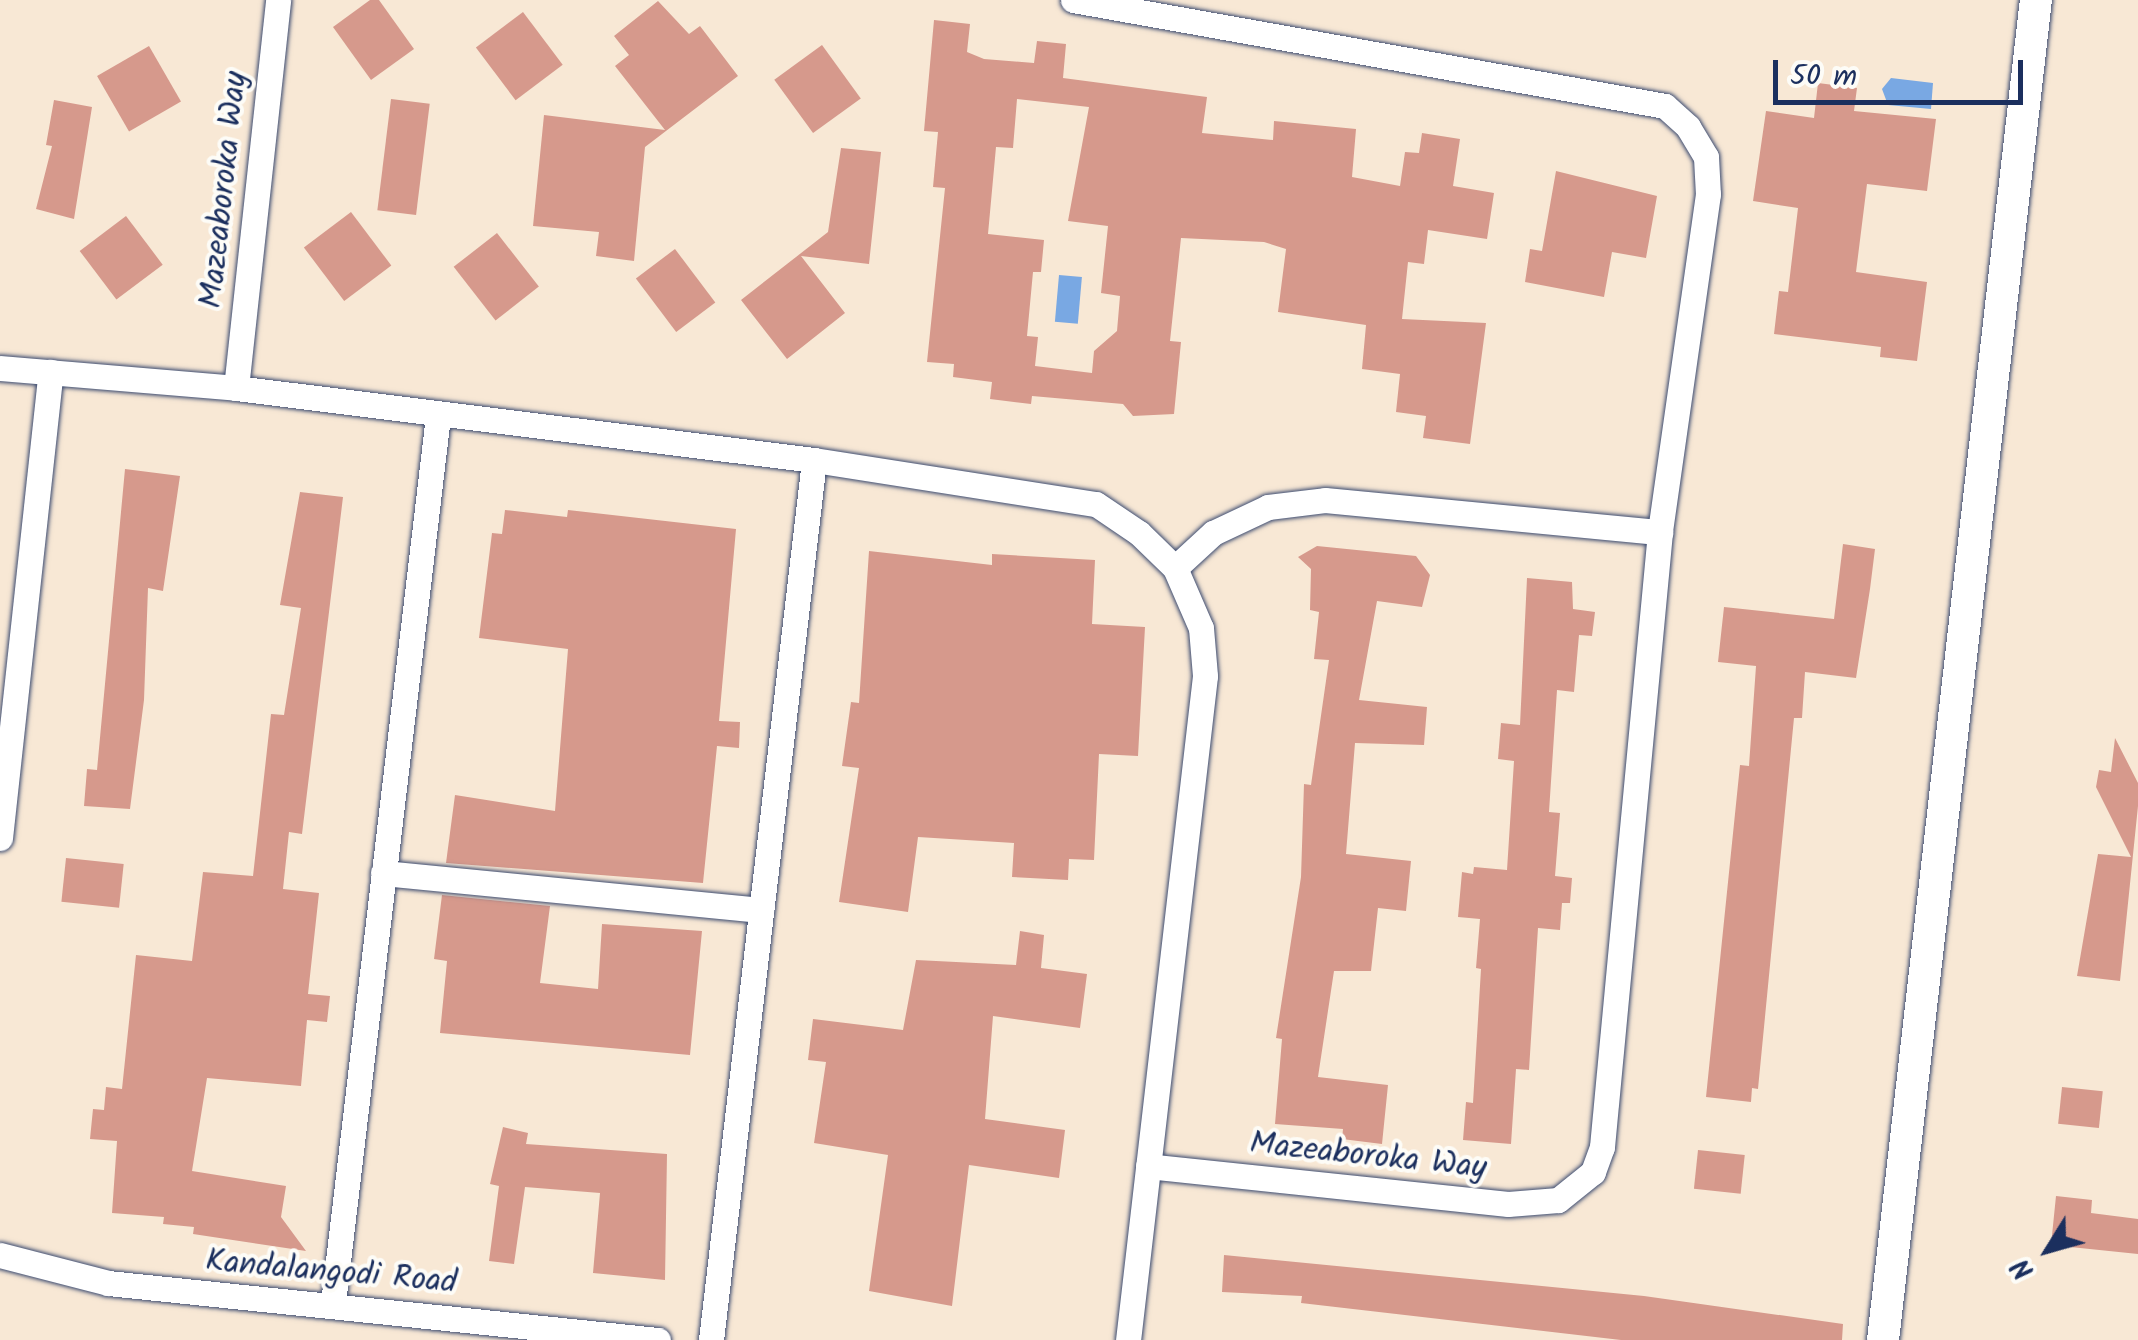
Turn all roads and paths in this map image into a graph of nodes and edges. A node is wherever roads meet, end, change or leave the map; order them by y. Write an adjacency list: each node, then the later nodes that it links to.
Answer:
1 (278, 0): 6 (street, Mazeaboroka Way)
2 (1073, 0): 9 (street)
3 (2036, 0): 20 (street)
4 (0, 368): 5 (street)
5 (51, 372): 6 (street); 11 (street)
6 (236, 388): 7 (street)
7 (438, 416): 8 (street); 12 (street)
8 (814, 460): 10 (street); 13 (street)
9 (1660, 532): 10 (street); 14 (street, Mazeaboroka Way)
10 (1175, 568): 14 (street)
11 (0, 838)
12 (383, 873): 13 (street); 16 (street)
13 (761, 910): 18 (street)
14 (1148, 1166): 19 (street)
15 (0, 1256): 16 (street, Kandalangodi Road)
16 (332, 1303): 17 (street, Kandalangodi Road)
17 (658, 1340)
18 (712, 1340)
19 (1128, 1340)
20 (1883, 1340)

